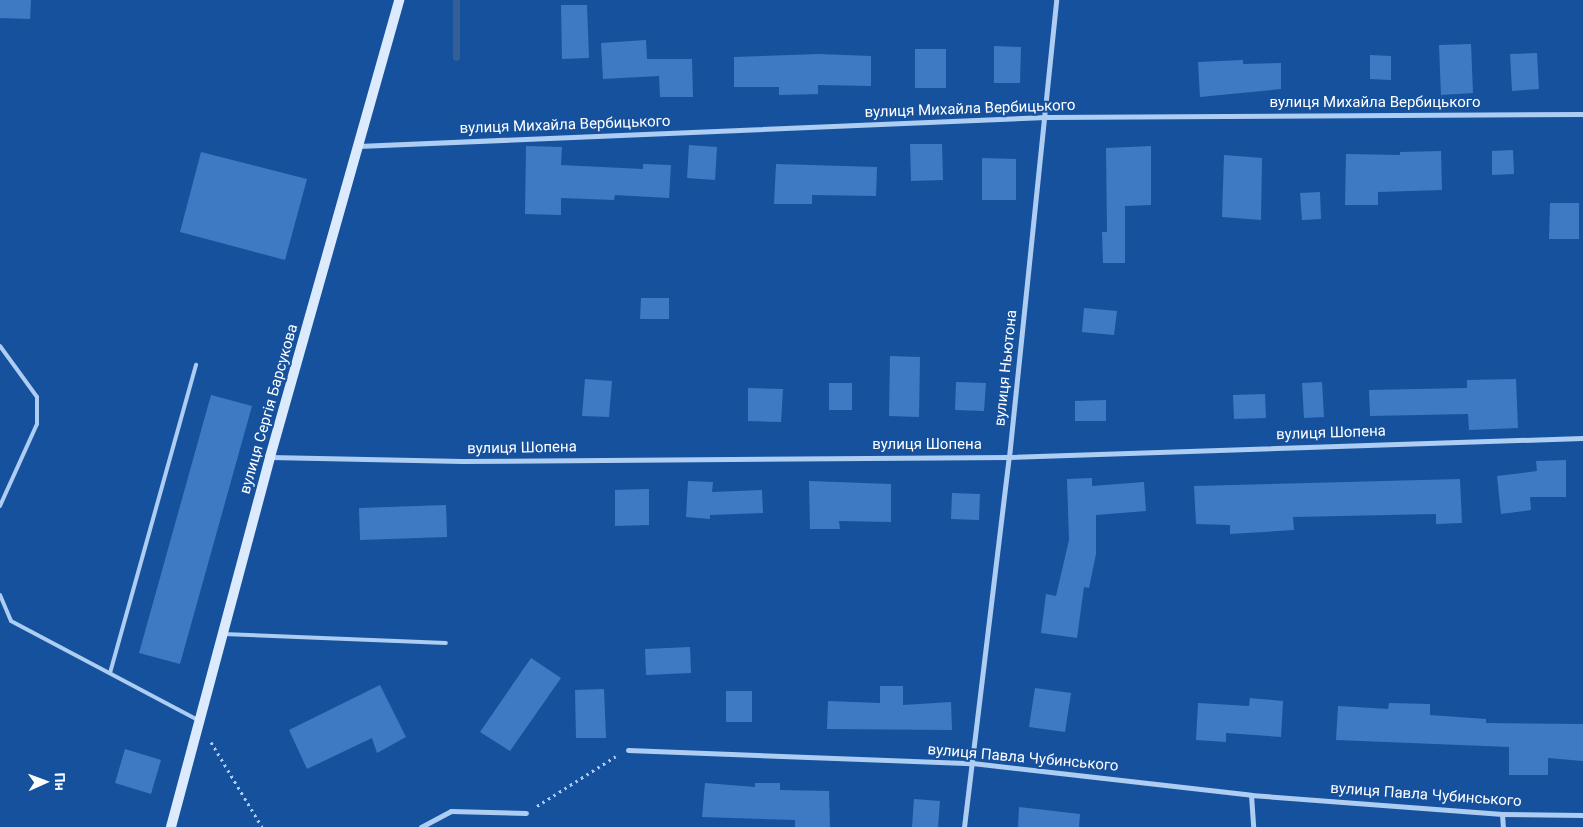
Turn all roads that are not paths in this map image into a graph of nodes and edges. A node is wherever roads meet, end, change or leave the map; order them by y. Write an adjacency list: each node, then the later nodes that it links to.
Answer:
1 (399, 0): 5 (main road, вулиця Сергія Барсукова)
2 (1056, 0): 4 (street, вулиця Ньютона)
3 (1583, 114): 4 (street, вулиця Михайла Вербицького)
4 (1046, 118): 5 (street, вулиця Михайла Вербицького); 10 (street, вулиця Ньютона)
5 (358, 146): 9 (main road, вулиця Сергія Барсукова)
6 (0, 346): 11 (lane)
7 (196, 365): 15 (lane)
8 (1583, 438): 10 (street, вулиця Шопена)
9 (270, 457): 10 (street, вулиця Шопена); 13 (main road, вулиця Сергія Барсукова)
10 (1009, 457): 18 (street, вулиця Ньютона)
11 (0, 506)
12 (0, 594): 15 (lane)
13 (223, 634): 14 (lane); 16 (main road, вулиця Сергія Барсукова)
14 (446, 642)
15 (110, 673): 16 (lane)
16 (198, 720): 23 (main road, вулиця Сергія Барсукова)
17 (628, 750): 18 (street, вулиця Павла Чубинського)
18 (972, 763): 19 (street, вулиця Павла Чубинського); 25 (street, вулиця Ньютона)
19 (1251, 795): 21 (street, вулиця Павла Чубинського); 26 (street)
20 (526, 813): 24 (street)
21 (1502, 814): 22 (street, вулиця Павла Чубинського); 27 (street)
22 (1583, 815)
23 (171, 827)
24 (421, 827)
25 (964, 827)
26 (1253, 827)
27 (1503, 827)

